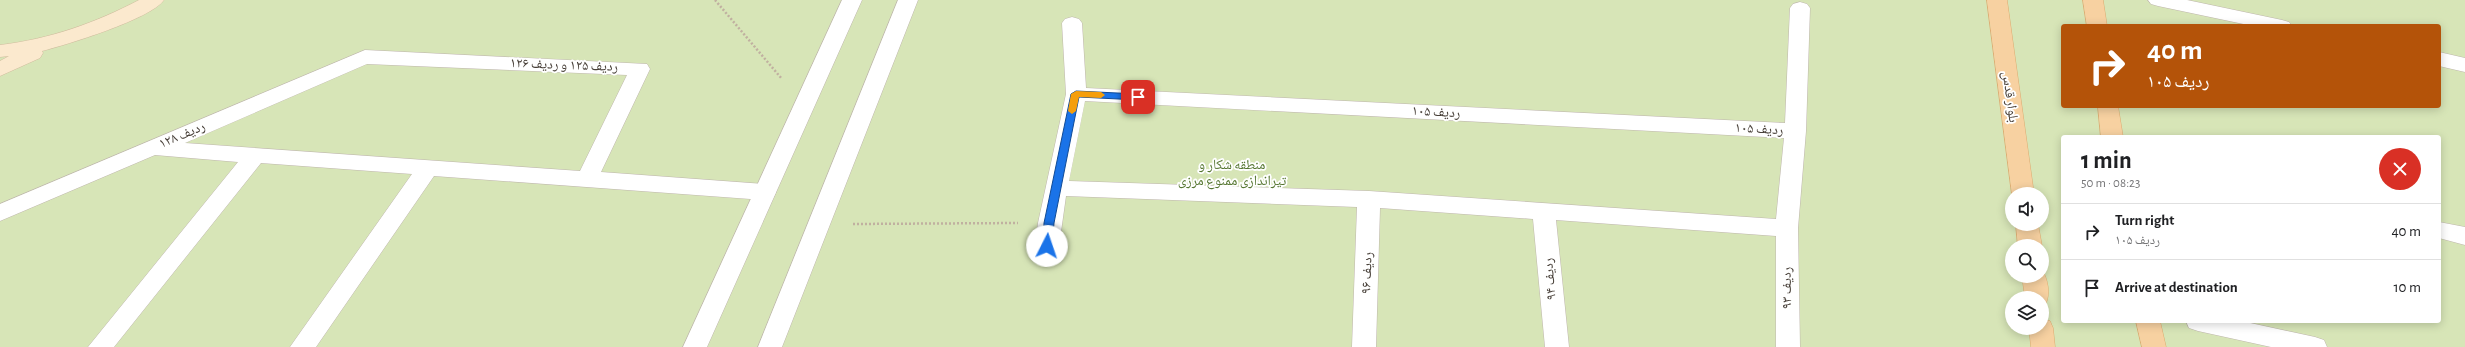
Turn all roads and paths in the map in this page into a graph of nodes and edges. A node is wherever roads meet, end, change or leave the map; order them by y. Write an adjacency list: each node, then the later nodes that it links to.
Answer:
1 (154, 0): 12 (main road)
2 (715, 0): 19 (path)
3 (852, 0): 19 (street)
4 (908, 0): 35 (street)
5 (1997, 0): 27 (main road, بلوار قدس)
6 (2093, 0): 10 (main road)
7 (2158, 0): 11 (street)
8 (1800, 8): 21 (street, ردیف ۹۳)
9 (1072, 23): 18 (street)
10 (2097, 24)
11 (2272, 24)
12 (55, 42): 13 (main road); 17 (main road)
13 (0, 51)
14 (365, 57): 23 (street, ردیف ۱۲۸); 26 (street, ردیف ۱۲۵ و ردیف ۱۲۶)
15 (2441, 59): 16 (street)
16 (2465, 64)
17 (0, 69)
18 (1076, 94): 21 (street, ردیف ۱۰۵); 28 (street)
19 (804, 104): 29 (street)
20 (2108, 108): 22 (main road)
21 (1795, 131): 37 (street, ردیف ۹۳)
22 (2112, 135)
23 (152, 148): 24 (street); 31 (street, ردیف ۱۲۸)
24 (255, 156): 25 (street); 44 (street)
25 (428, 168): 26 (street); 45 (street)
26 (587, 179): 29 (street)
27 (2022, 187)
28 (1056, 188): 30 (street); 34 (street)
29 (765, 192): 46 (street)
30 (1370, 199): 32 (street); 48 (street, ردیف ۹۶)
31 (23, 203): 33 (street, ردیف ۱۲۸); 36 (street)
32 (1544, 212): 37 (street); 49 (street, ردیف ۹۴)
33 (0, 213)
34 (1049, 223): 35 (path); 40 (street)
35 (819, 224): 47 (street)
36 (0, 228)
37 (1787, 228): 50 (street, ردیف ۹۳)
38 (2441, 230): 39 (street)
39 (2465, 236)
40 (1047, 246)
41 (2148, 323): 52 (main road)
42 (2207, 323): 53 (street)
43 (2042, 335): 51 (main road)
44 (100, 347)
45 (302, 347)
46 (695, 347)
47 (770, 347)
48 (1364, 347)
49 (1557, 347)
50 (1788, 347)
51 (2043, 347)
52 (2154, 347)
53 (2315, 347)

